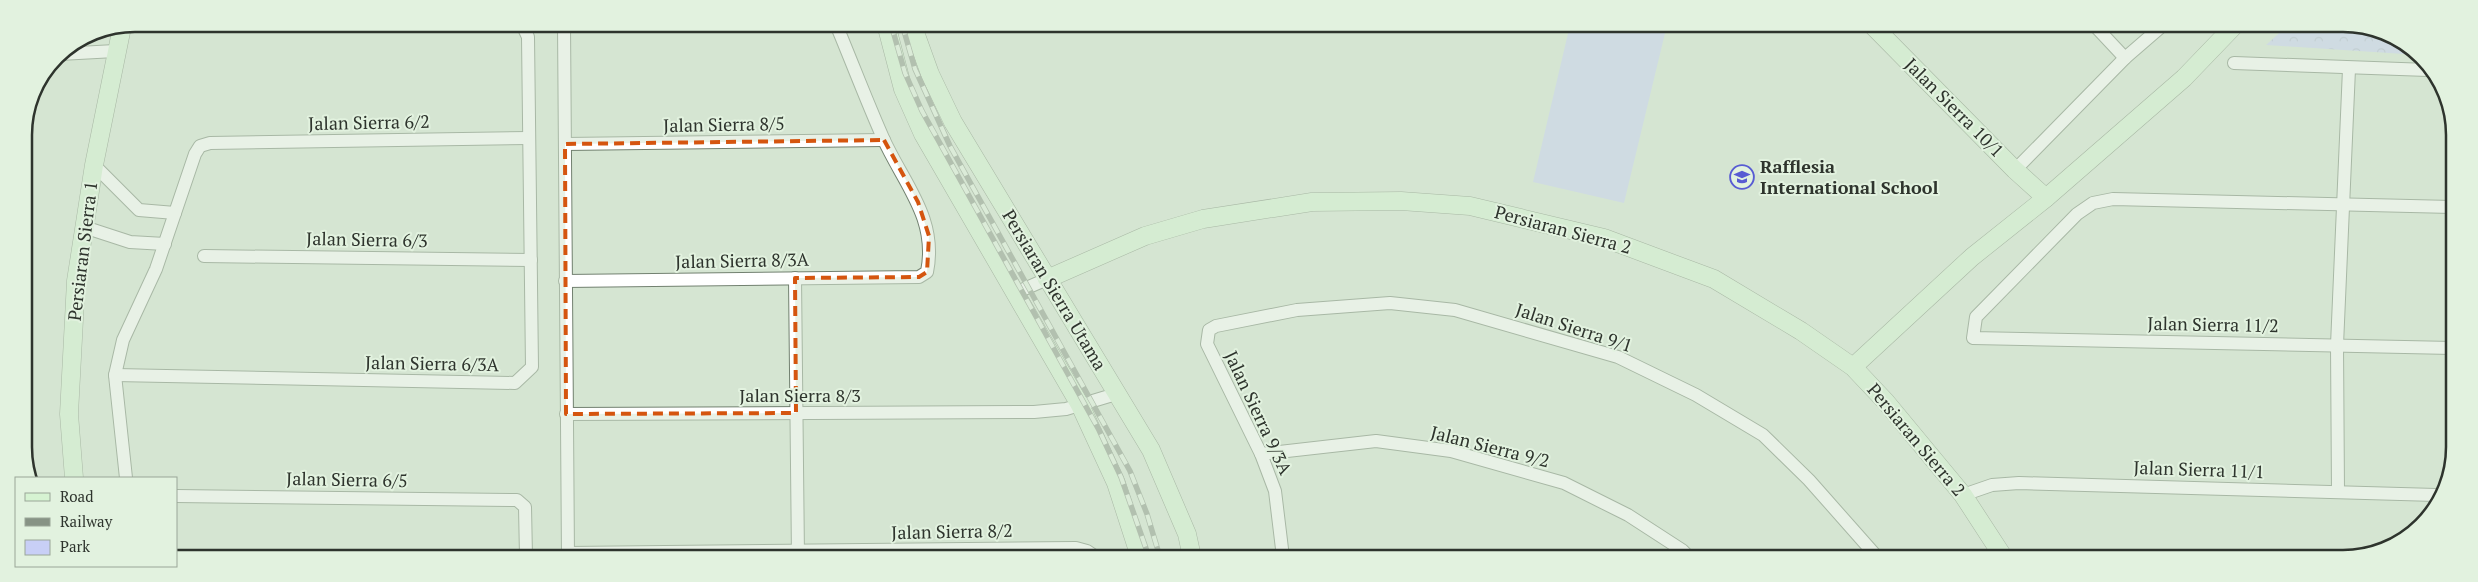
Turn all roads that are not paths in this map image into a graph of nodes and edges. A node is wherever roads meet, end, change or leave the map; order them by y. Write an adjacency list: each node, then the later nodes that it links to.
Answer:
1 (1879, 32): 21 (street, Jalan Sierra 10/1)
2 (2101, 32): 13 (street)
3 (2155, 32): 13 (street)
4 (2228, 32): 22 (street)
5 (526, 33): 17 (street, Jalan Sierra 6/3A)
6 (564, 33): 19 (street)
7 (839, 33): 18 (street)
8 (888, 33): 33 (street, Persiaran Sierra Utama)
9 (915, 33): 31 (street, Persiaran Sierra Utama)
10 (120, 34): 11 (street, Persiaran Sierra 1)
11 (115, 51): 12 (street); 20 (street, Persiaran Sierra 1)
12 (74, 53)
13 (2125, 58): 21 (street)
14 (2234, 63): 15 (street)
15 (2350, 69): 16 (street); 23 (street)
16 (2421, 70)
17 (529, 138): 25 (street, Jalan Sierra 6/2); 29 (street, Jalan Sierra 6/3A)
18 (884, 140): 19 (street, Jalan Sierra 8/5); 30 (street, Jalan Sierra 8/3A)
19 (565, 144): 32 (street)
20 (94, 165): 25 (street); 26 (street, Persiaran Sierra 1)
21 (2015, 170): 22 (street, Jalan Sierra 10/1)
22 (2046, 198): 37 (street)
23 (2343, 204): 24 (street); 35 (street); 35 (street, Jalan Sierra 11/2)
24 (2446, 207)
25 (175, 213): 27 (street)
26 (84, 228): 27 (street); 44 (street, Persiaran Sierra 1)
27 (164, 244): 38 (street)
28 (204, 256): 29 (street, Jalan Sierra 6/3)
29 (531, 260): 38 (street, Jalan Sierra 6/3A)
30 (795, 278): 32 (street, Jalan Sierra 8/3A); 41 (street)
31 (1047, 279): 33 (street, Persiaran Sierra 2); 37 (street, Persiaran Sierra 2); 39 (street, Persiaran Sierra Utama)
32 (565, 281): 42 (street)
33 (1015, 293): 40 (street, Persiaran Sierra Utama)
34 (1207, 344): 43 (street, Jalan Sierra 9/3A); 52 (street, Jalan Sierra 9/1)
35 (2337, 345): 36 (street, Jalan Sierra 11/2); 46 (street)
36 (2446, 348)
37 (1853, 367): 49 (street, Persiaran Sierra 2)
38 (116, 375): 45 (street)
39 (1116, 394): 40 (street, Jalan Sierra 8/3); 60 (street, Persiaran Sierra Utama)
40 (1080, 405): 41 (street, Jalan Sierra 8/3); 59 (street, Persiaran Sierra Utama)
41 (796, 413): 42 (street, Jalan Sierra 8/3); 56 (street)
42 (566, 414): 55 (street)
43 (1261, 454): 50 (street, Jalan Sierra 9/3A); 51 (street, Jalan Sierra 9/2)
44 (74, 477)
45 (126, 477)
46 (2338, 492): 47 (street, Jalan Sierra 11/1); 49 (street, Jalan Sierra 11/1)
47 (2434, 495)
48 (178, 496): 54 (street, Jalan Sierra 6/5)
49 (1963, 496): 53 (street, Persiaran Sierra 2)
50 (1282, 549)
51 (1681, 549)
52 (1870, 549)
53 (1998, 549)
54 (526, 550)
55 (567, 550)
56 (798, 550)
57 (1001, 550): 58 (street, Jalan Sierra 8/2)
58 (1082, 550)
59 (1138, 550)
60 (1190, 550)

